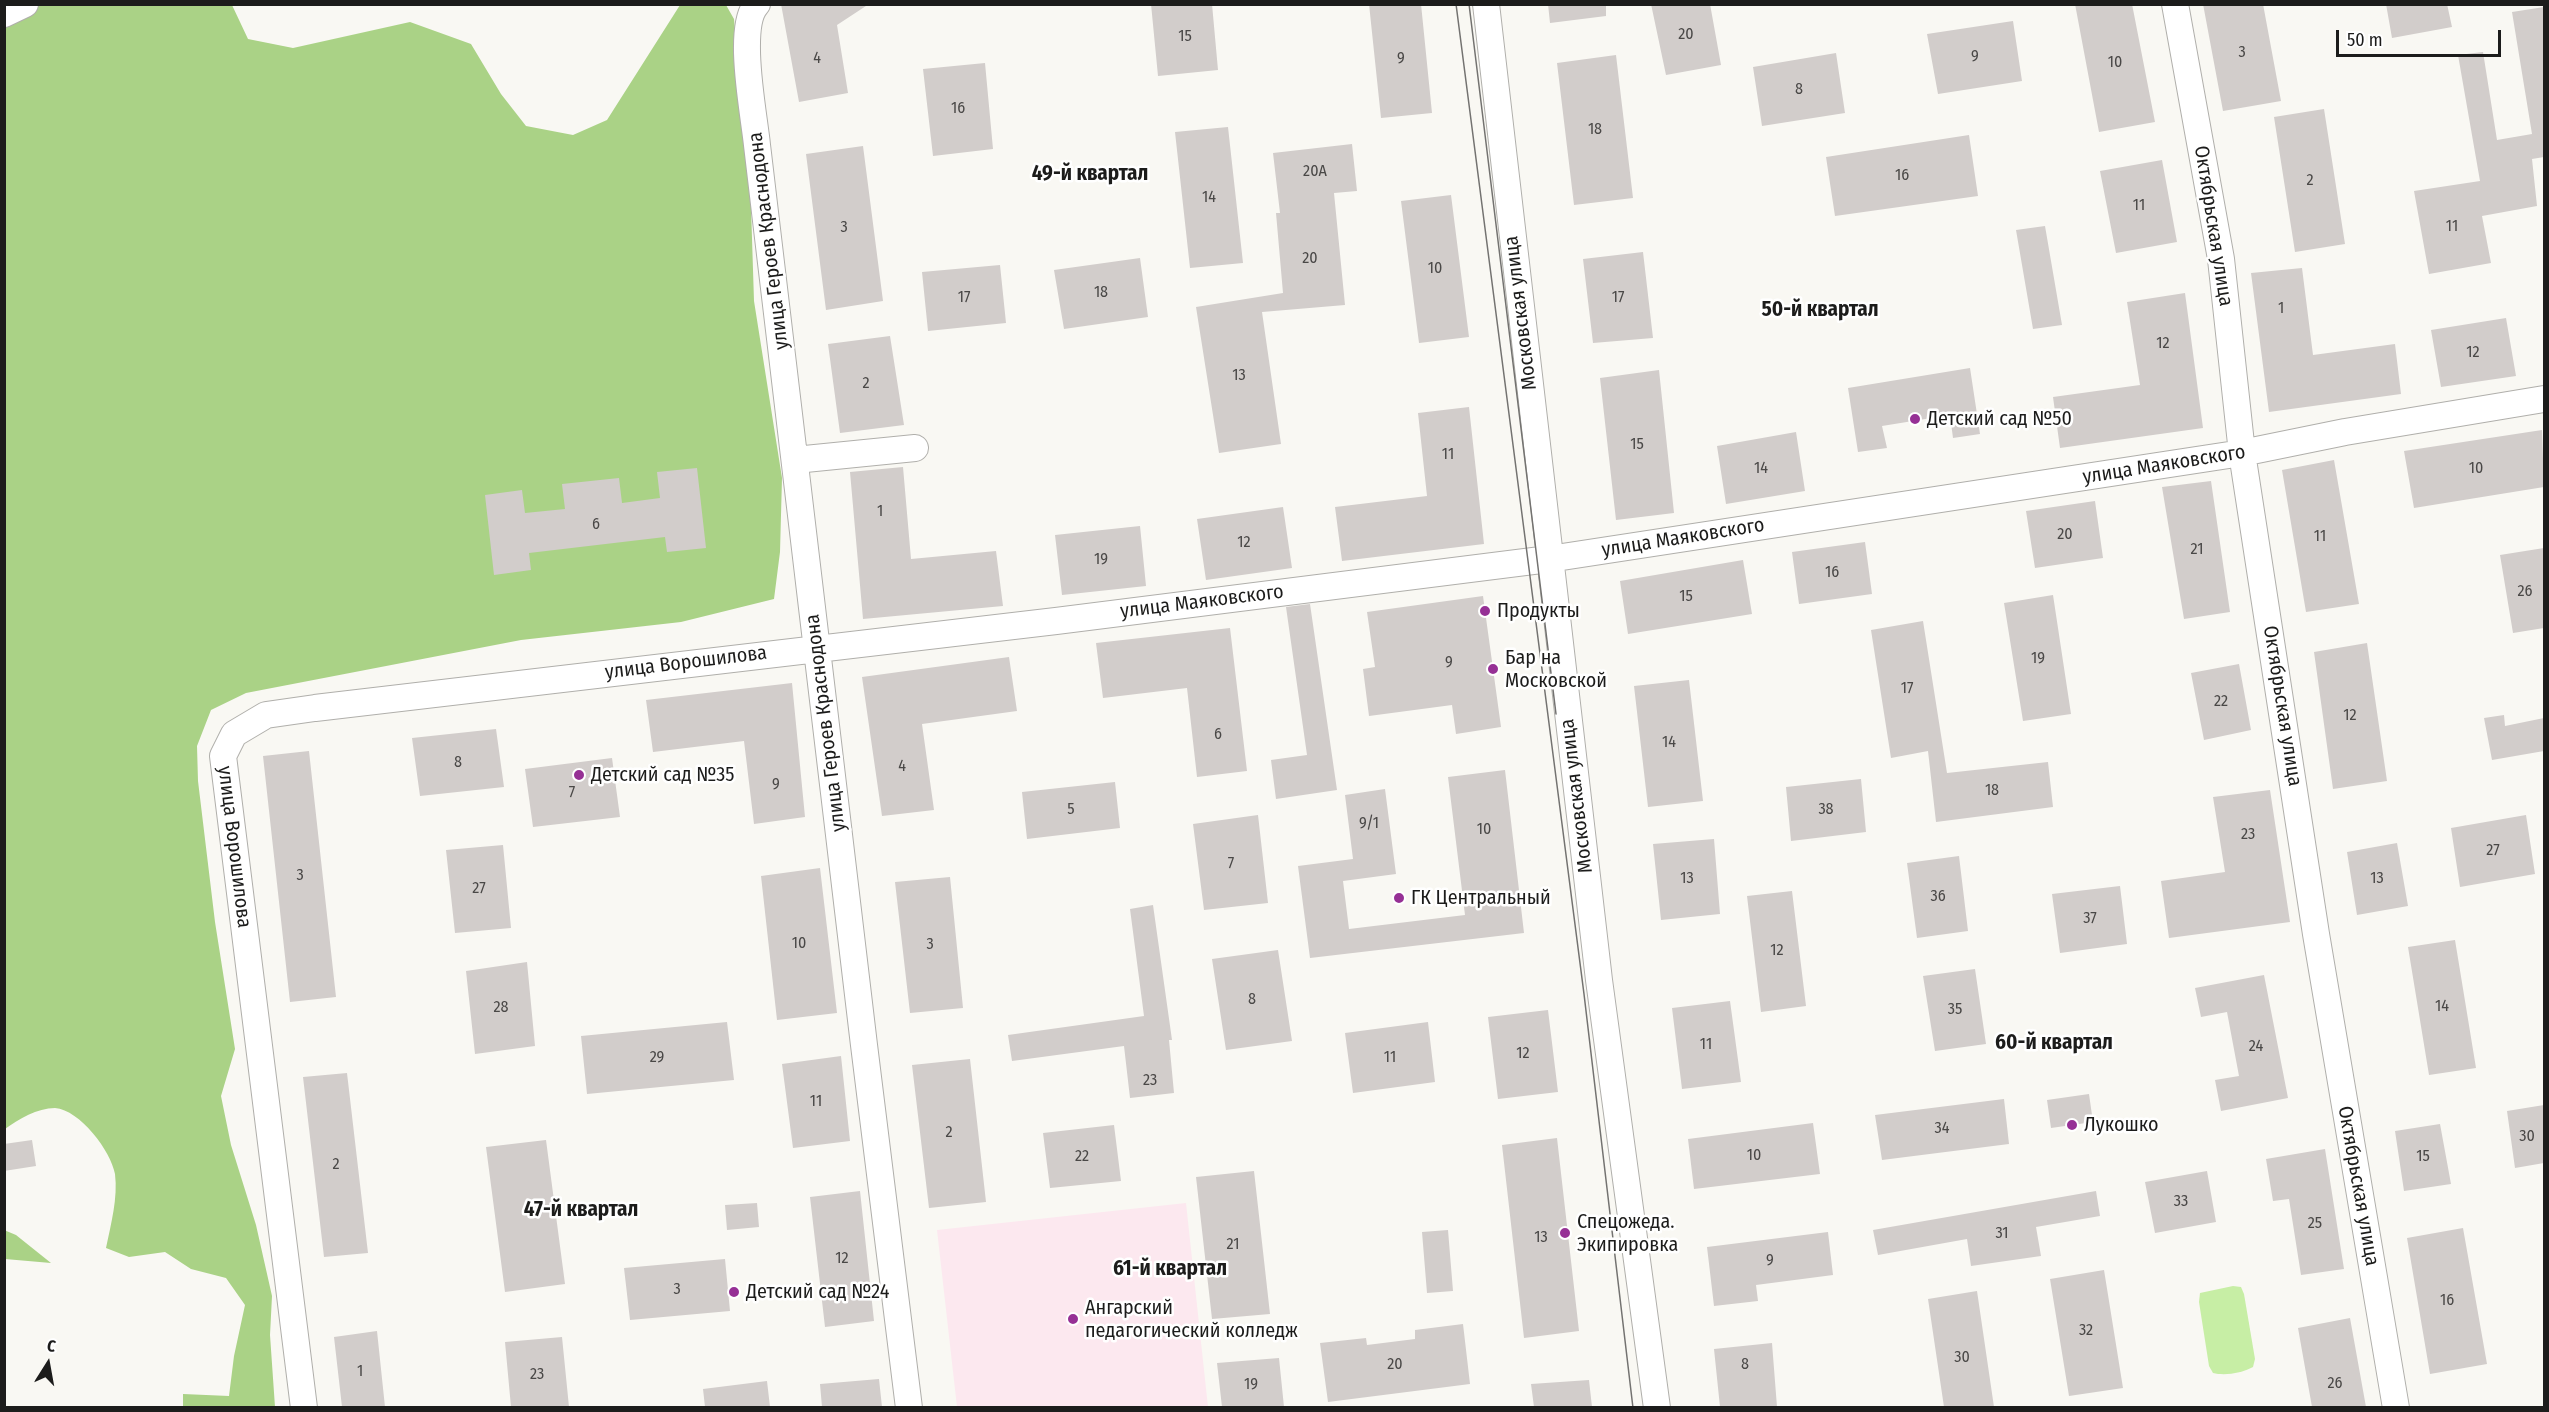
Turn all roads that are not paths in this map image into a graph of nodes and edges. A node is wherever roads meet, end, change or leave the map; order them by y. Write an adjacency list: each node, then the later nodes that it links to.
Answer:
1 (25, 4): 5 (street)
2 (757, 4): 9 (street, улица Героев Краснодона)
3 (1486, 4): 10 (street, Московская улица)
4 (2175, 4): 8 (street, Октябрьская улица)
5 (4, 14)
6 (2544, 399): 8 (street, улица Маяковского)
7 (915, 448): 9 (street)
8 (2242, 453): 10 (street, улица Маяковского); 15 (street, Октябрьская улица)
9 (795, 460): 11 (street, улица Героев Краснодона)
10 (1549, 559): 11 (street, улица Маяковского); 14 (street, Московская улица)
11 (818, 647): 12 (street, улица Ворошилова); 13 (street, улица Героев Краснодона)
12 (304, 1407)
13 (909, 1407)
14 (1656, 1407)
15 (2396, 1407)

